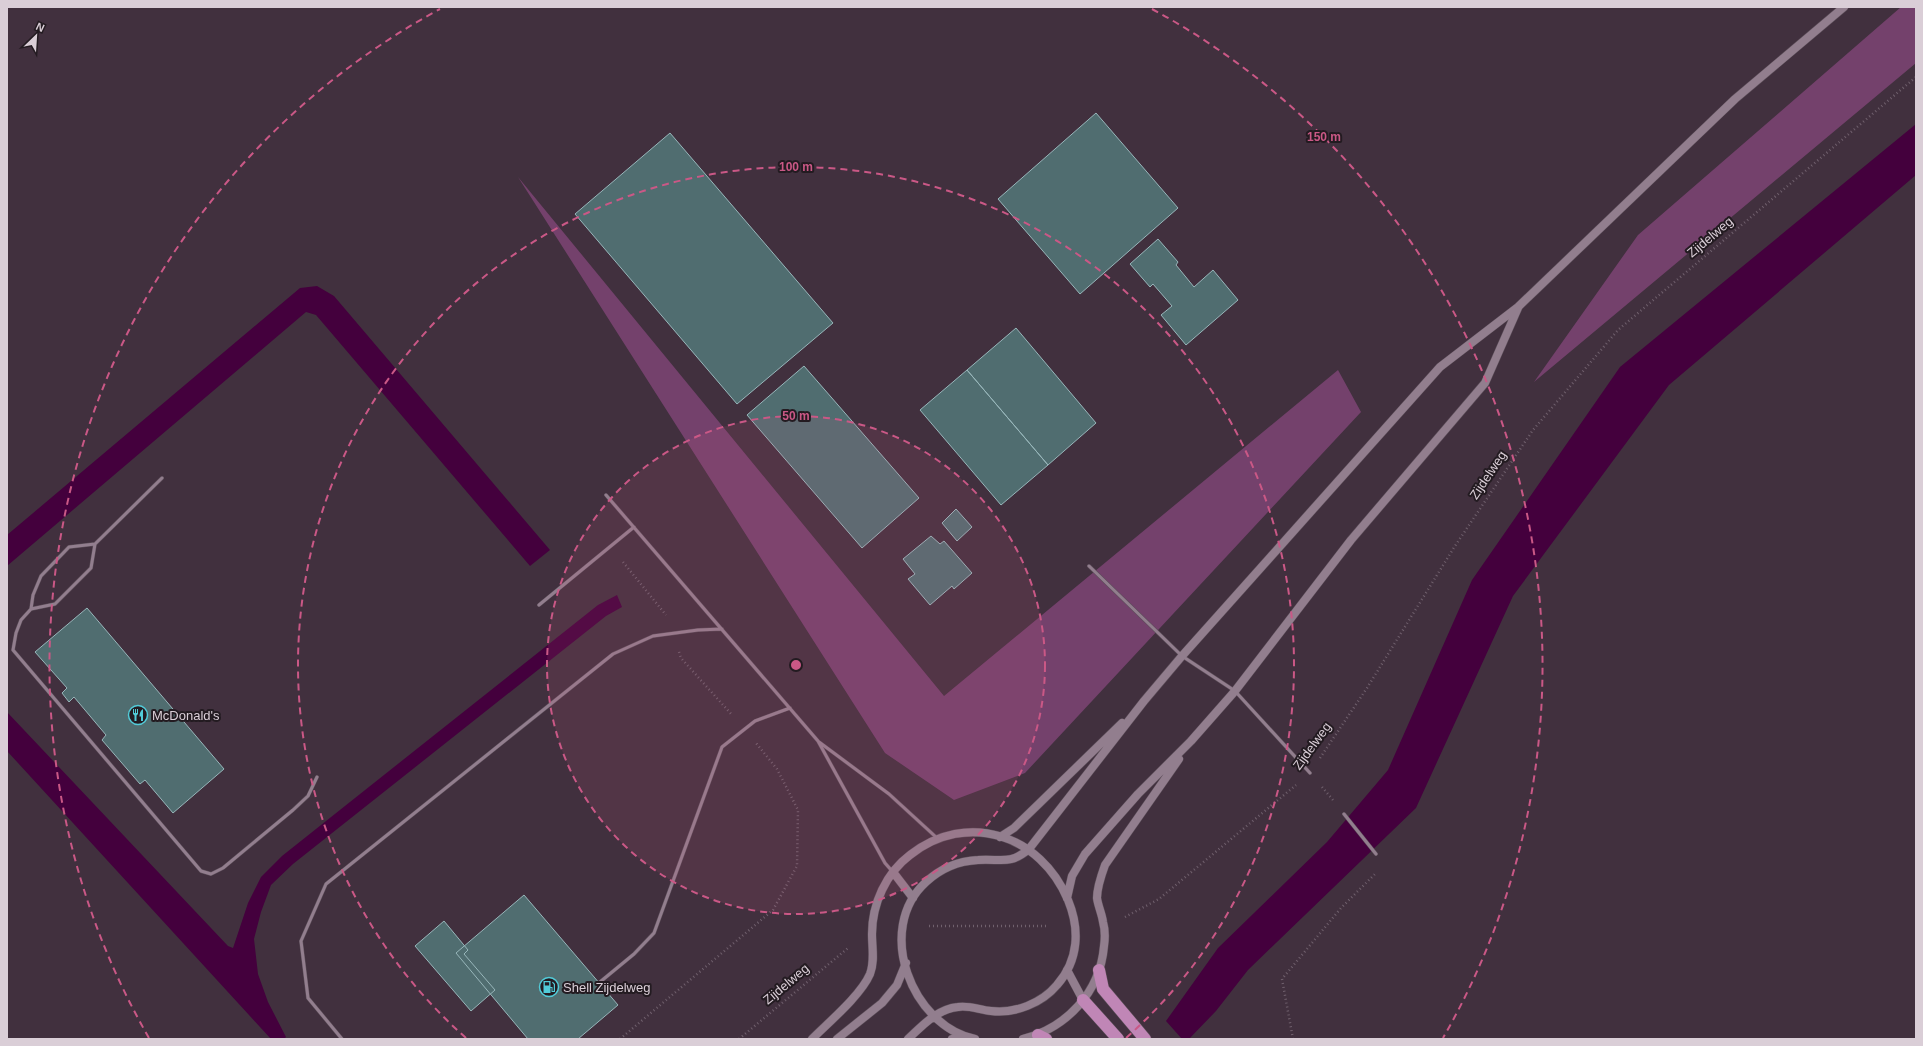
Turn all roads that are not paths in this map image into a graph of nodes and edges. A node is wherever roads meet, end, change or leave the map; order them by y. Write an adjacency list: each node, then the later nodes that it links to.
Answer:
1 (1844, 7): 2 (main road)
2 (1518, 307): 11 (main road); 12 (main road)
3 (162, 478): 6 (lane)
4 (606, 495): 5 (lane)
5 (634, 527): 8 (lane); 10 (lane)
6 (94, 544): 9 (lane); 9 (lane)
7 (1090, 566): 11 (lane)
8 (539, 605)
9 (31, 609): 18 (lane)
10 (722, 629): 14 (lane); 35 (lane)
11 (1182, 656): 12 (lane); 13 (main road)
12 (1235, 690): 16 (main road); 17 (lane)
13 (1144, 702): 20 (main road); 22 (main road)
14 (790, 708): 15 (lane); 30 (lane)
15 (818, 741): 21 (lane); 24 (lane)
16 (1191, 741): 26 (main road); 29 (main road)
17 (1310, 773)
18 (317, 777)
19 (1344, 814): 23 (lane)
20 (1000, 837): 21 (main road); 22 (main road)
21 (938, 838): 24 (main road)
22 (1030, 849): 25 (main road); 26 (main road)
23 (1376, 854)
24 (893, 872): 25 (main road); 36 (main road)
25 (913, 898): 27 (main road)
26 (1067, 898): 28 (main road)
27 (906, 963): 32 (main road); 37 (main road)
28 (1067, 970): 31 (main road); 32 (main road)
29 (1099, 970): 31 (main road); 43 (highway)
30 (600, 982)
31 (1083, 1000): 34 (main road); 42 (highway)
32 (933, 1016): 33 (main road); 38 (main road)
33 (965, 1037): 39 (main road); 40 (main road)
34 (1042, 1037): 41 (main road)
35 (342, 1039)
36 (812, 1039)
37 (836, 1039)
38 (908, 1039)
39 (952, 1039)
40 (975, 1039)
41 (1023, 1039)
42 (1118, 1039)
43 (1145, 1039)

